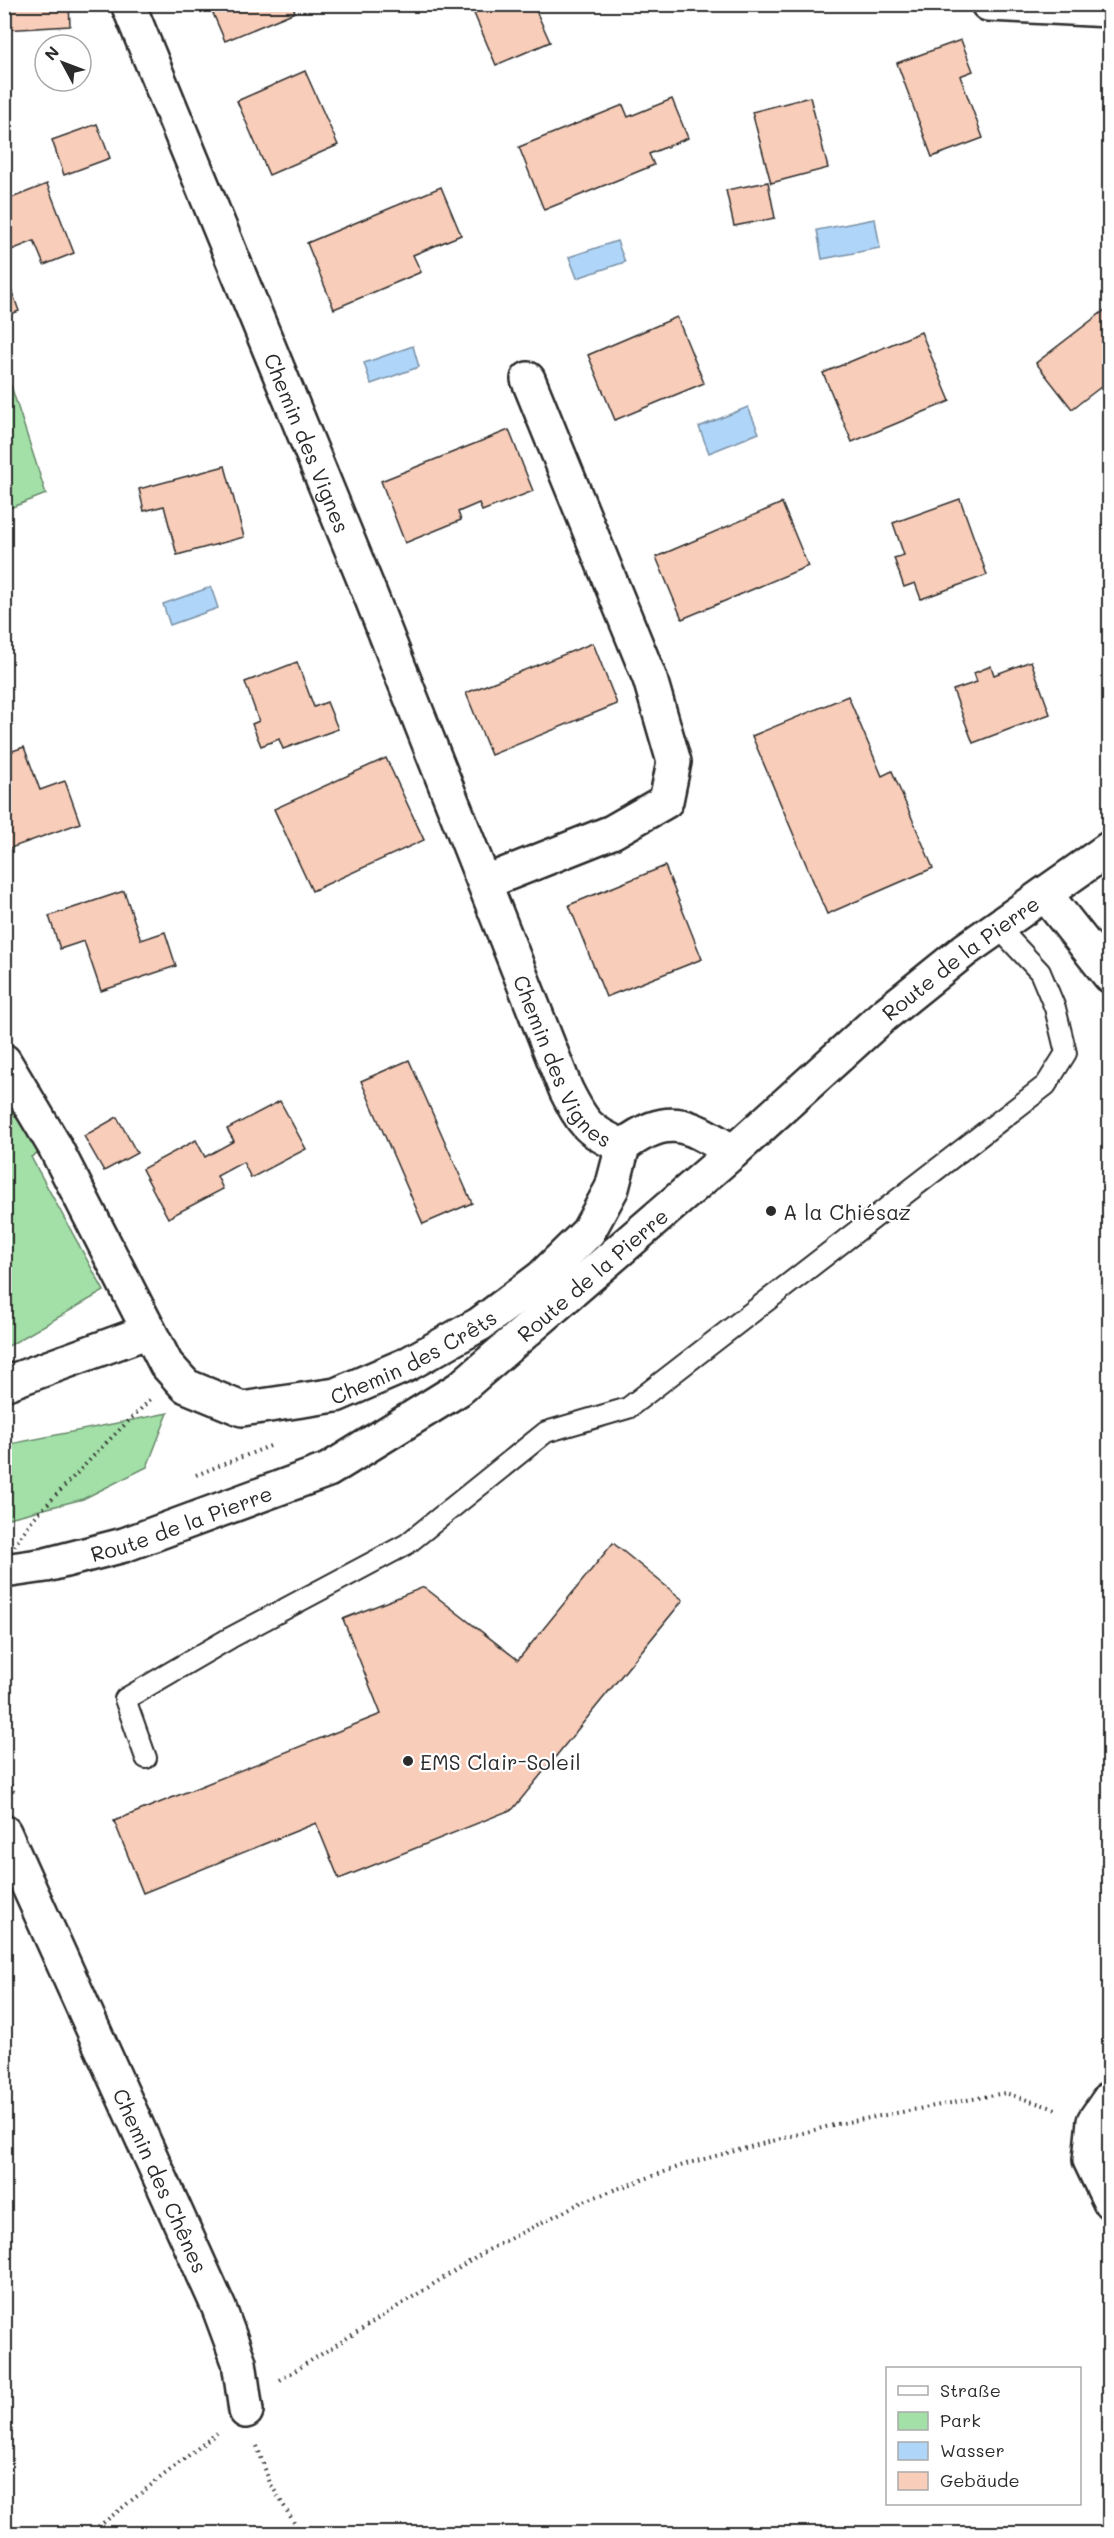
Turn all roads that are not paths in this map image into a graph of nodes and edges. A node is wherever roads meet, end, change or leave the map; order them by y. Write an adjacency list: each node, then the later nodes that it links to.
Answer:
1 (128, 4): 6 (street, Chemin des Vignes)
2 (988, 4): 3 (street)
3 (1110, 10)
4 (528, 379): 6 (street)
5 (1110, 848): 7 (street, Route de la Pierre)
6 (486, 882): 11 (street, Chemin des Vignes)
7 (1045, 894): 8 (street, Route de la Pierre); 9 (street)
8 (997, 926): 12 (street, Route de la Pierre); 16 (lane)
9 (1108, 972)
10 (4, 1061): 13 (street, Chemin des Crêts)
11 (623, 1146): 12 (street, Chemin des Vignes); 13 (street, Chemin des Crêts)
12 (733, 1152): 15 (street, Route de la Pierre)
13 (148, 1330): 14 (street)
14 (4, 1384)
15 (4, 1571)
16 (146, 1758)
17 (4, 1832): 20 (street, Chemin des Chênes)
18 (1102, 2109): 19 (street)
19 (1110, 2202)
20 (246, 2411)

